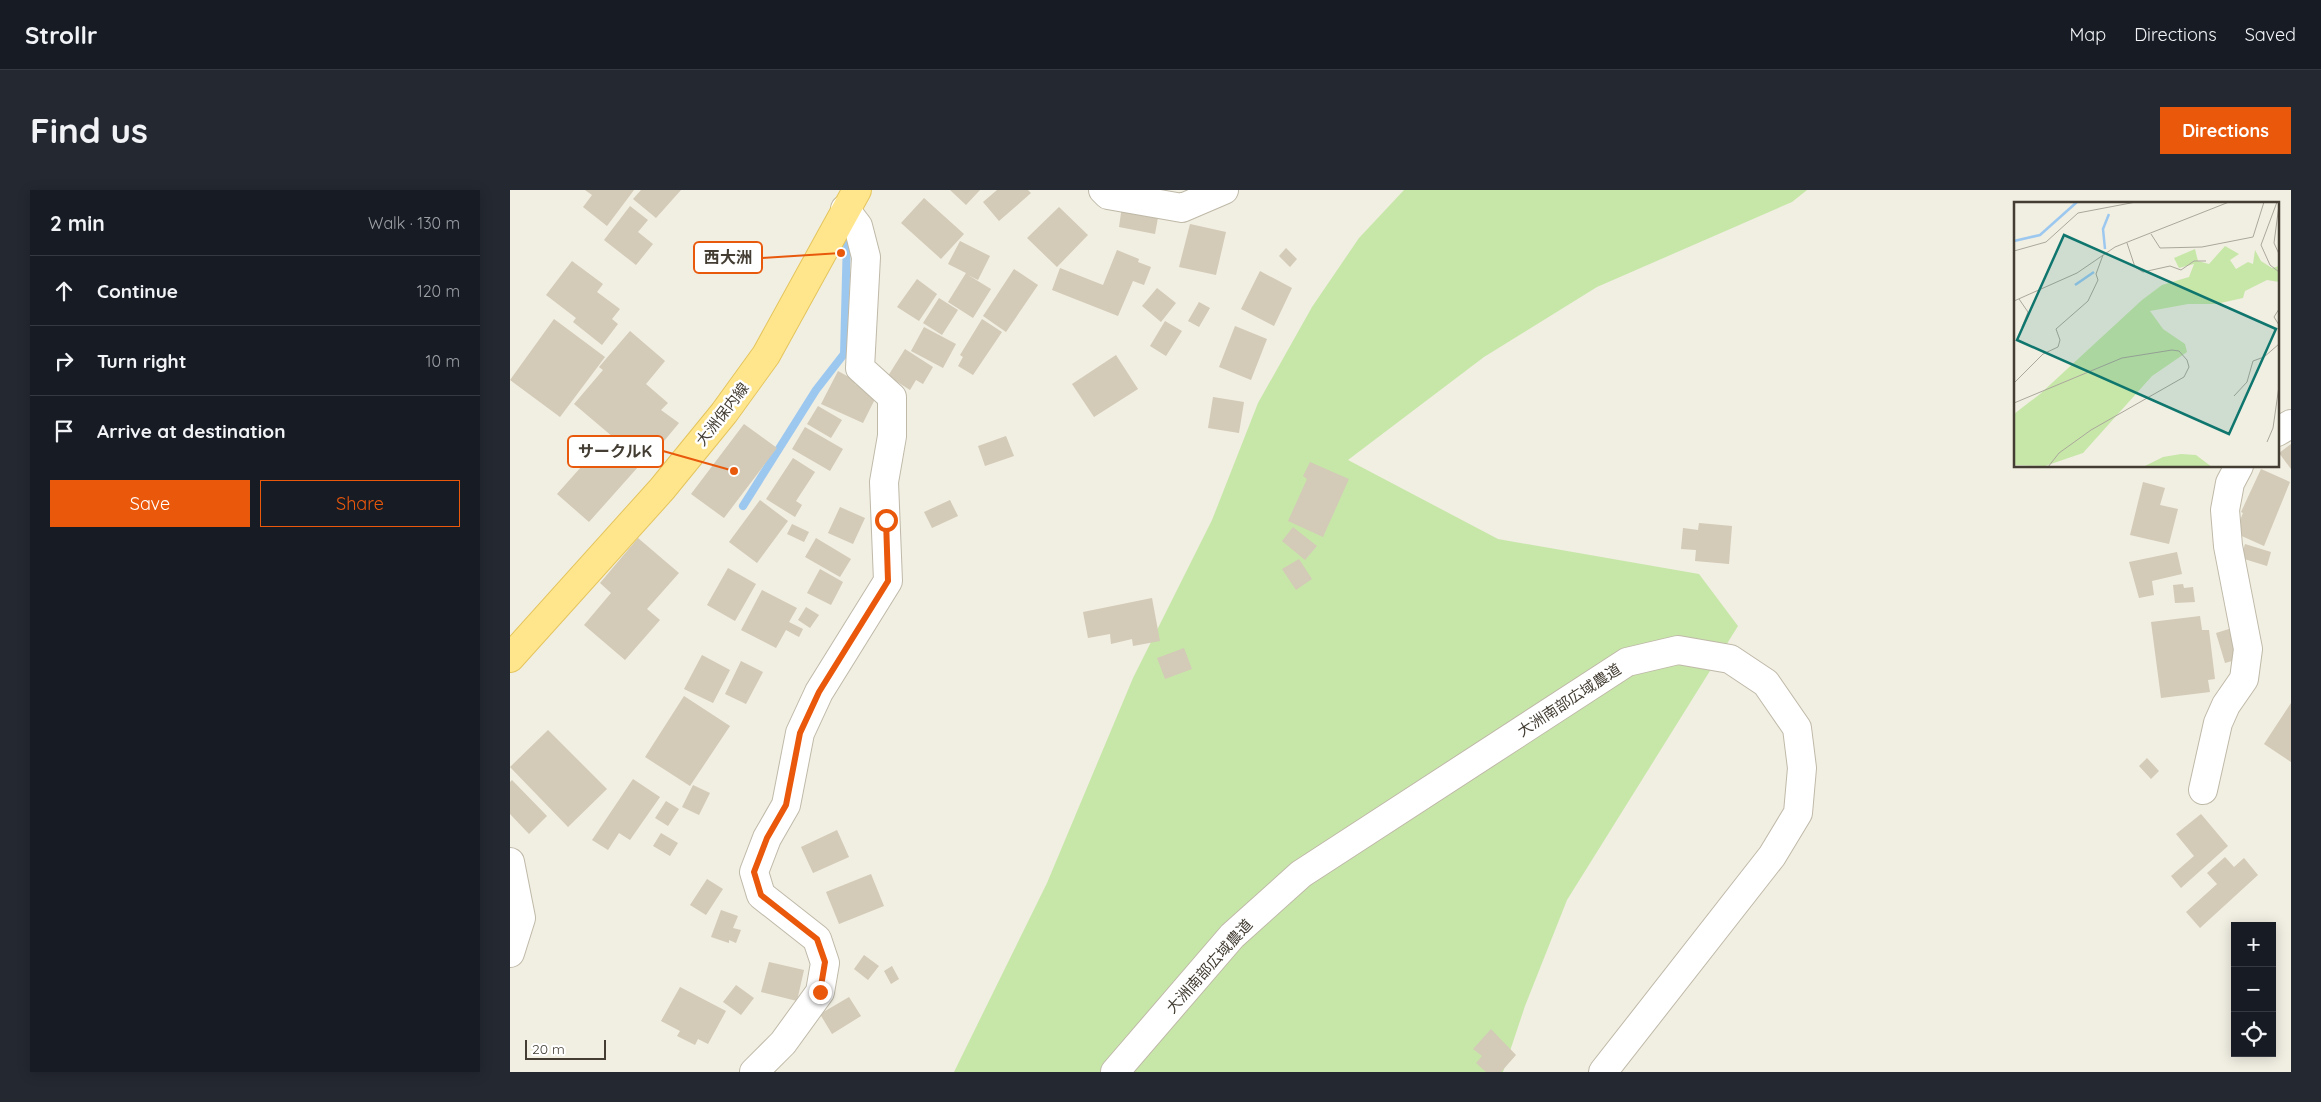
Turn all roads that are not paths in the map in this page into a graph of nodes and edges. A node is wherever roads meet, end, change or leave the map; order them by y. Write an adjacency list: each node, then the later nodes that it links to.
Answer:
1 (1103, 190): 2 (street)
2 (1224, 190)
3 (851, 199): 7 (main road, 大洲保内線); 11 (street)
4 (2291, 424): 5 (street)
5 (2278, 431)
6 (2239, 468): 8 (street)
7 (510, 658)
8 (2203, 790)
9 (510, 862): 10 (street)
10 (510, 953)
11 (754, 1072)
12 (1115, 1072): 13 (street, 大洲南部広域農道)
13 (1603, 1072)

